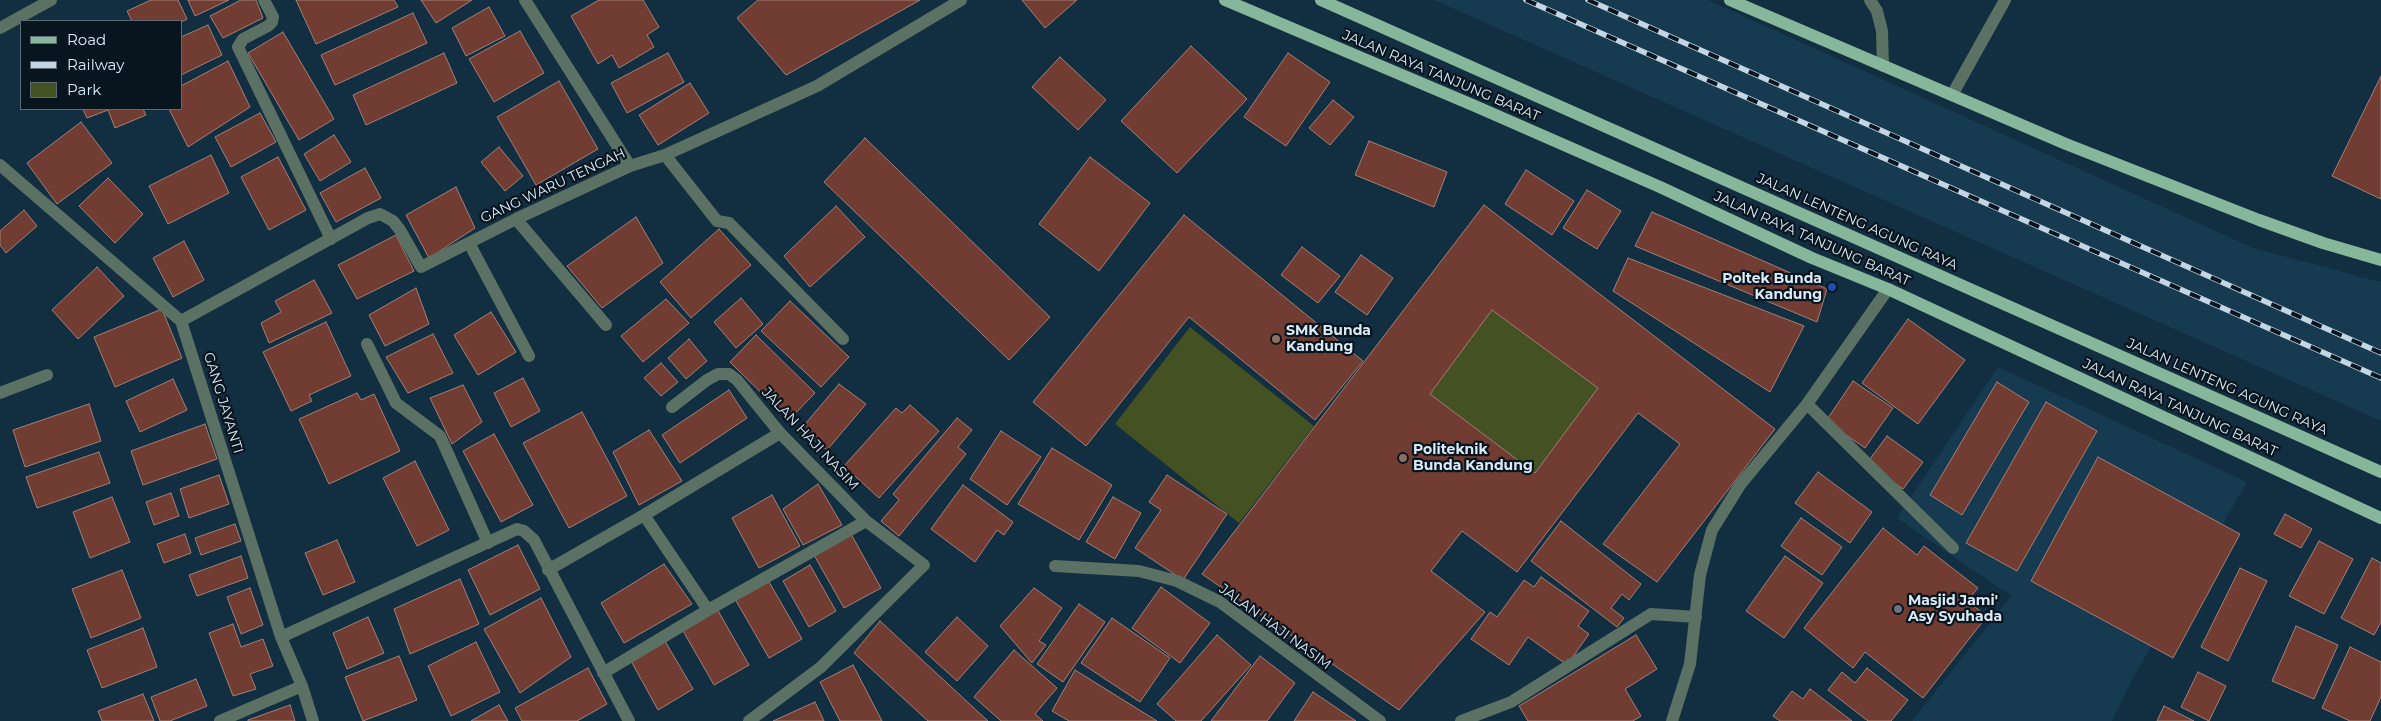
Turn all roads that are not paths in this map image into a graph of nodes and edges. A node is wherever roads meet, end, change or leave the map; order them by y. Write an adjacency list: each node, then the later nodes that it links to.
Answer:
1 (51, 0): 10 (street)
2 (264, 0): 17 (street)
3 (525, 0): 15 (street)
4 (961, 0): 13 (street, GANG WARU TENGAH)
5 (1225, 0): 20 (main road, JALAN RAYA TANJUNG BARAT)
6 (1321, 0): 31 (main road, JALAN LENTENG AGUNG RAYA)
7 (1730, 0): 11 (main road)
8 (1870, 0): 11 (street)
9 (2004, 0): 12 (street)
10 (0, 28)
11 (1883, 66): 12 (main road)
12 (1952, 95): 19 (main road)
13 (666, 155): 15 (street, GANG WARU TENGAH); 23 (street)
14 (0, 165): 21 (street)
15 (630, 166): 16 (street, GANG WARU TENGAH)
16 (516, 219): 18 (street, GANG WARU TENGAH); 22 (street)
17 (331, 238): 18 (street, GANG WARU TENGAH); 21 (street, GANG WARU TENGAH)
18 (469, 243): 25 (street)
19 (2381, 260)
20 (1888, 289): 28 (street); 33 (main road, JALAN RAYA TANJUNG BARAT)
21 (181, 321): 41 (street, GANG JAYANTI)
22 (606, 325)
23 (843, 339)
24 (367, 344): 35 (street)
25 (528, 356)
26 (47, 374): 27 (street)
27 (0, 393)
28 (1807, 404): 36 (street); 40 (street)
29 (672, 407): 30 (street, JALAN HAJI NASIM)
30 (780, 433): 32 (street); 34 (street, JALAN HAJI NASIM)
31 (2381, 472)
32 (644, 516): 38 (street); 39 (street)
33 (2381, 518)
34 (866, 521): 39 (street); 47 (street, JALAN HAJI NASIM)
35 (488, 543): 38 (street); 41 (street)
36 (1953, 548)
37 (1055, 566): 48 (street, JALAN HAJI NASIM)
38 (548, 570): 42 (street)
39 (708, 610): 42 (street)
40 (1696, 617): 49 (street); 50 (street)
41 (281, 637): 43 (street, GANG JAYANTI)
42 (603, 673): 46 (street)
43 (302, 686): 44 (street); 45 (street, GANG JAYANTI)
44 (220, 721)
45 (313, 721)
46 (629, 721)
47 (749, 721)
48 (1380, 721)
49 (1461, 721)
50 (1672, 721)

